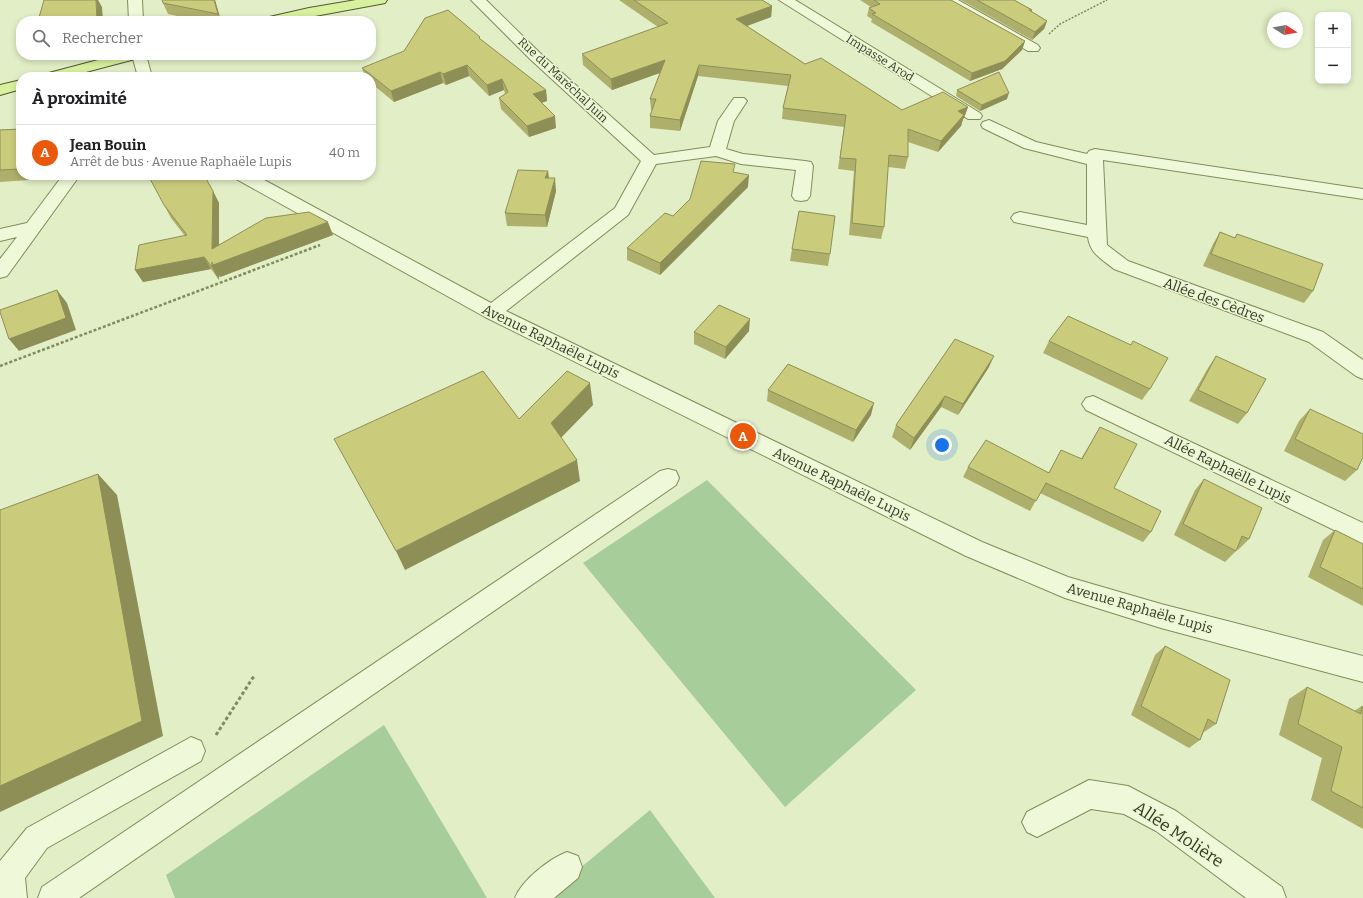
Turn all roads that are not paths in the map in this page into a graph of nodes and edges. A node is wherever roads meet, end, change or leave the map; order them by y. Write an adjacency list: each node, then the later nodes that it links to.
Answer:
1 (135, 0): 6 (street)
2 (380, 0): 7 (main road)
3 (478, 0): 19 (street, Rue du Maréchal Juin)
4 (786, 0): 16 (street, Impasse Arod)
5 (948, 0): 8 (street)
6 (136, 16)
7 (292, 16)
8 (1033, 48)
9 (115, 60): 11 (main road)
10 (140, 60): 12 (street)
11 (69, 72)
12 (144, 72)
13 (16, 85): 14 (main road)
14 (0, 90)
15 (739, 101): 18 (street)
16 (974, 116)
17 (989, 125): 20 (street)
18 (717, 151): 19 (street); 24 (street)
19 (650, 160): 30 (street)
20 (1095, 161): 23 (street); 27 (street, Allée des Cèdres)
21 (68, 180): 26 (street)
22 (251, 180): 30 (street, Avenue Raphaële Lupis)
23 (1363, 194)
24 (800, 196)
25 (1020, 218): 27 (street)
26 (35, 227): 28 (street); 29 (street)
27 (1096, 233): 31 (street, Allée des Cèdres)
28 (0, 235)
29 (0, 272)
30 (492, 312): 35 (street, Avenue Raphaële Lupis)
31 (1363, 371)
32 (1093, 404): 34 (street, Allée Raphaëlle Lupis)
33 (668, 478): 40 (street)
34 (1363, 534)
35 (1363, 669)
36 (190, 751): 39 (street)
37 (1037, 822): 42 (street, Allée Molière)
38 (567, 867): 41 (street)
39 (7, 884)
40 (63, 896)
41 (530, 898)
42 (1271, 898)

